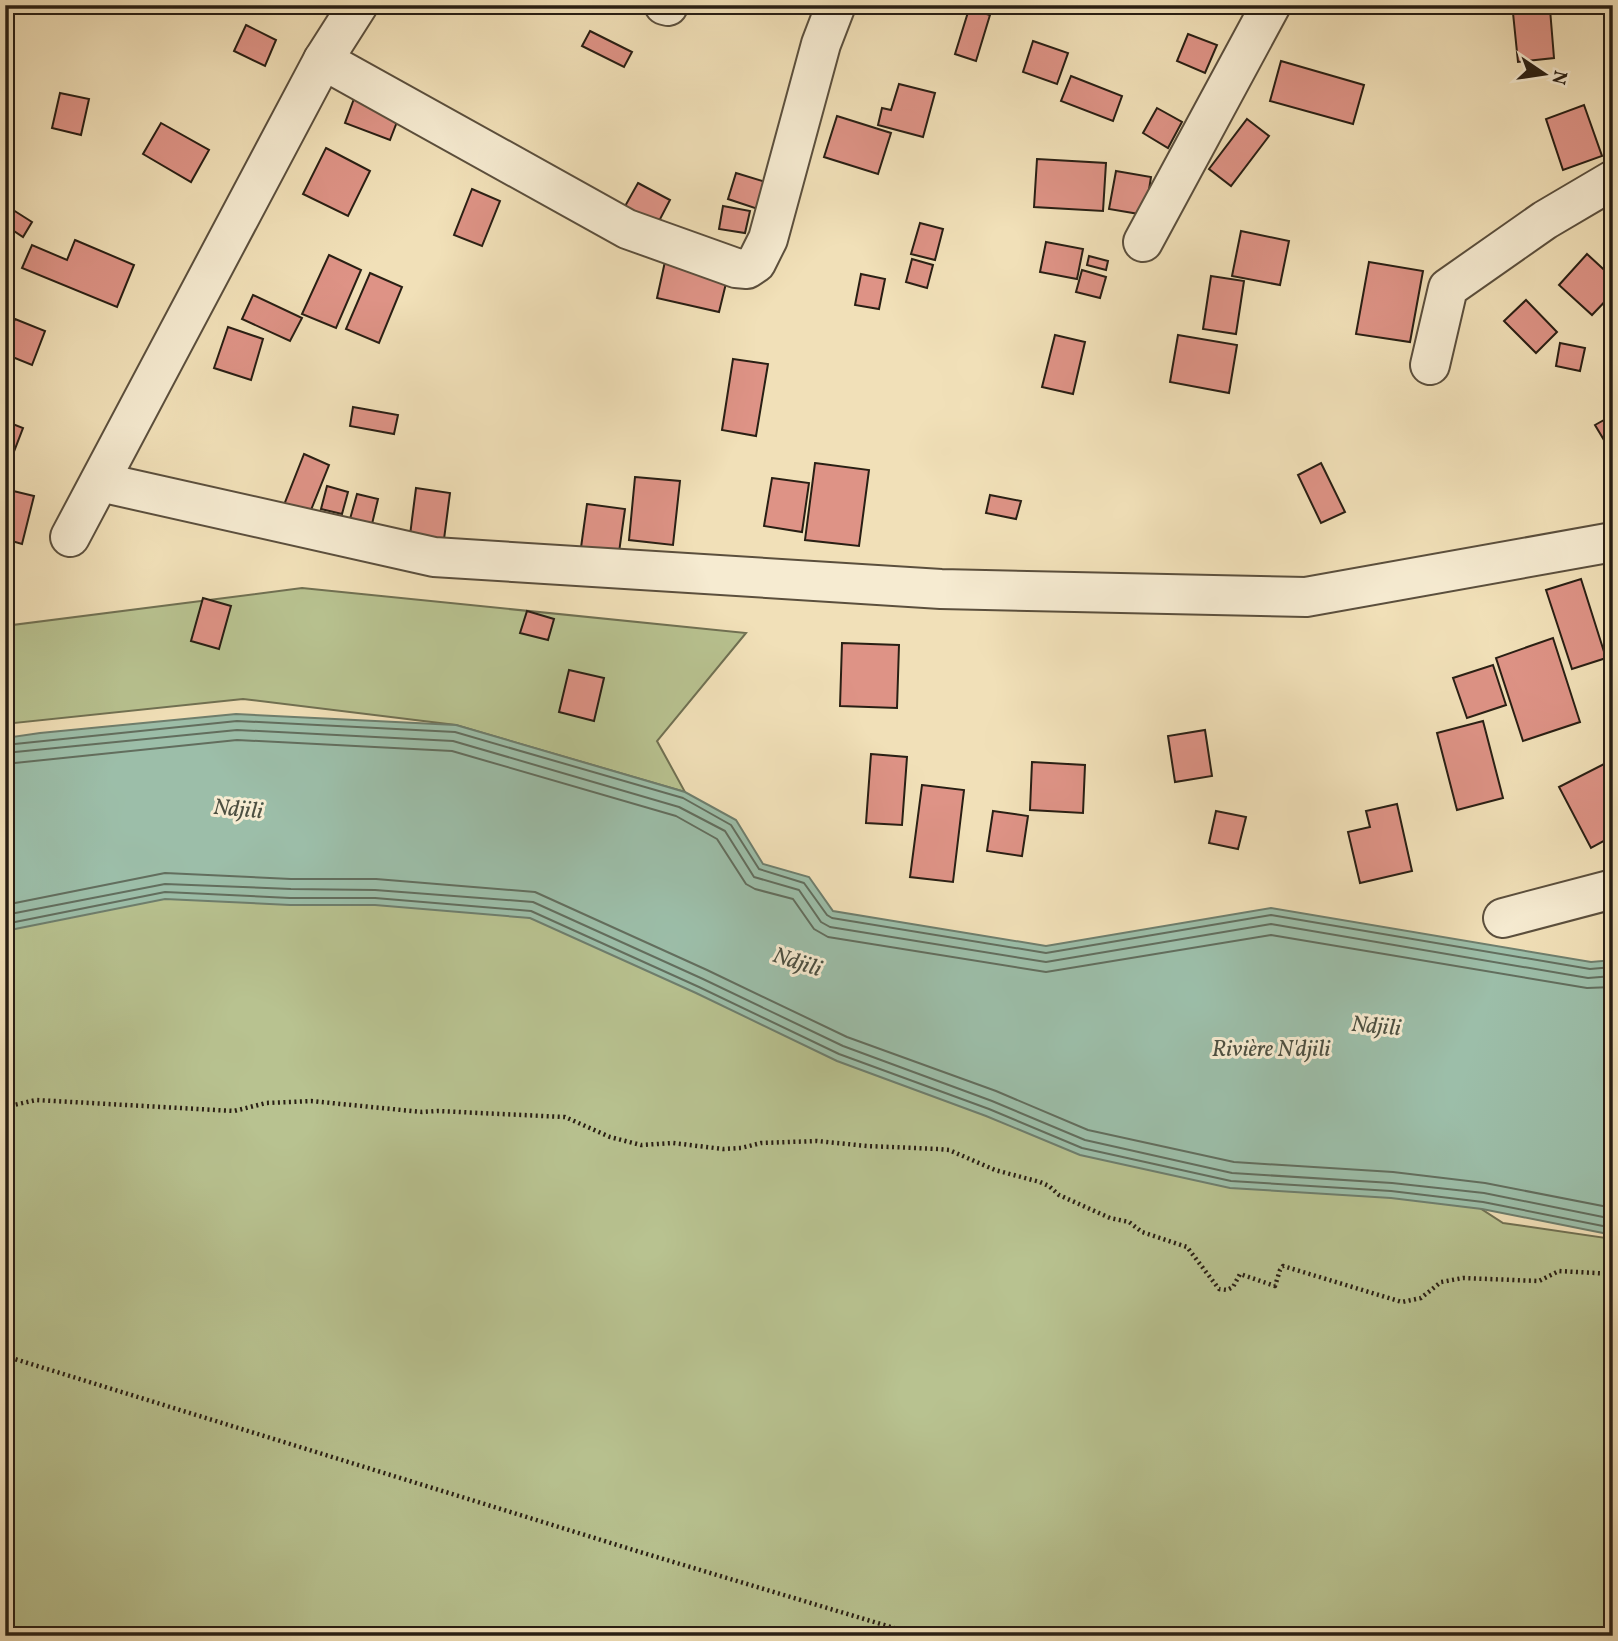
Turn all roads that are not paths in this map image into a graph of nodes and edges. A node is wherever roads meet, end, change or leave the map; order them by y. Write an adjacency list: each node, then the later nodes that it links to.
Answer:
1 (358, 5): 4 (street)
2 (836, 5): 4 (street)
3 (1271, 5): 6 (street)
4 (323, 60): 8 (street)
5 (1613, 180): 7 (street)
6 (1143, 242)
7 (1430, 365)
8 (100, 482): 9 (street); 10 (street)
9 (69, 537)
10 (1613, 542)
11 (1613, 889): 12 (street)
12 (1503, 918)

